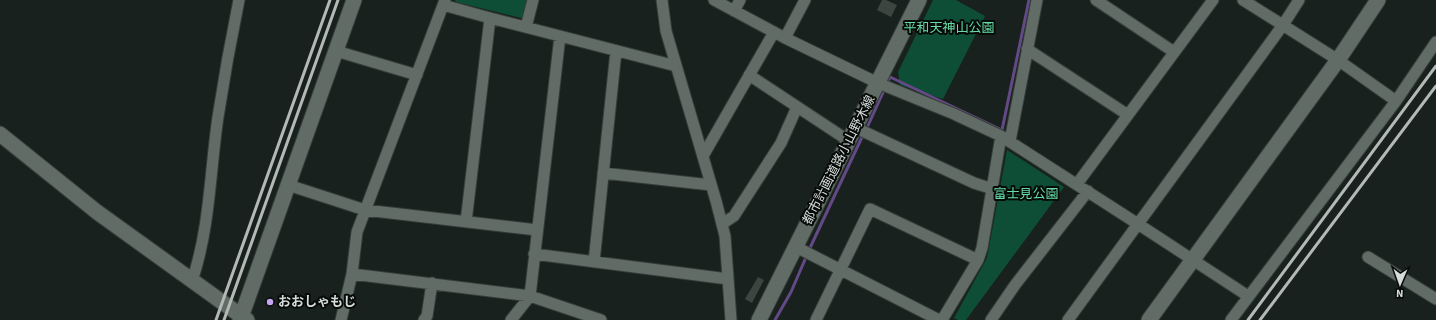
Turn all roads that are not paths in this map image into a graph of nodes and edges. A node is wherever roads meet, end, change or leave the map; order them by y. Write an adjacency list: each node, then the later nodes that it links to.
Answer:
1 (239, 0): 61 (street)
2 (354, 0): 25 (street)
3 (534, 0): 19 (street)
4 (662, 0): 29 (street)
5 (714, 0): 16 (street)
6 (740, 0): 16 (street)
7 (805, 0): 22 (street)
8 (919, 0): 32 (street, 都市計画道路小山野木線)
9 (1037, 0): 24 (street)
10 (1096, 0): 27 (street)
11 (1212, 0): 27 (street)
12 (1243, 0): 18 (street)
13 (1299, 0): 18 (street)
14 (1378, 0): 28 (street)
15 (444, 2): 17 (street); 30 (street)
16 (734, 11): 20 (street)
17 (490, 18): 19 (street); 48 (street)
18 (1283, 25): 28 (street); 50 (street)
19 (526, 27): 21 (street)
20 (774, 32): 22 (street); 31 (street)
21 (560, 36): 26 (street); 51 (street)
22 (785, 38): 32 (street)
23 (1436, 42): 33 (street)
24 (1027, 49): 35 (street); 38 (street)
25 (336, 51): 30 (street); 43 (street)
26 (616, 51): 29 (street); 41 (street)
27 (1174, 52): 35 (street)
28 (1338, 60): 33 (street); 55 (street)
29 (676, 66): 40 (street)
30 (417, 75): 47 (street)
31 (749, 75): 34 (street); 40 (street)
32 (878, 83): 36 (street, 都市計画道路小山野木線); 38 (street)
33 (1396, 101): 64 (street)
34 (797, 107): 39 (street); 49 (street)
35 (1128, 115): 42 (street)
36 (856, 128): 39 (street, 都市計画道路小山野木線); 45 (street)
37 (0, 134): 61 (street)
38 (1006, 139): 42 (street); 45 (street)
39 (849, 141): 52 (street, 都市計画道路小山野木線)
40 (703, 156): 44 (street)
41 (603, 173): 44 (street); 57 (street)
42 (1077, 184): 46 (street)
43 (288, 185): 47 (street); 66 (street)
44 (711, 185): 49 (street)
45 (993, 189): 56 (street)
46 (1088, 191): 50 (street); 76 (street)
47 (365, 210): 48 (street); 59 (street)
48 (466, 222): 51 (street)
49 (722, 224): 60 (street)
50 (1138, 224): 55 (street); 77 (street)
51 (537, 230): 53 (street)
52 (796, 247): 58 (street); 72 (street, 都市計画道路小山野木線)
53 (534, 254): 57 (street); 63 (street)
54 (1368, 257): 65 (street)
55 (1193, 259): 64 (street); 78 (street)
56 (978, 260): 58 (street); 75 (street)
57 (594, 262): 60 (street)
58 (840, 269): 73 (street); 74 (street)
59 (352, 274): 62 (street); 67 (street)
60 (728, 279): 71 (street)
61 (192, 281): 66 (street)
62 (432, 284): 63 (street); 68 (street)
63 (530, 296): 69 (street); 70 (street)
64 (1248, 296): 79 (street)
65 (1436, 299)
66 (243, 319)
67 (341, 320)
68 (424, 320)
69 (511, 320)
70 (601, 320)
71 (731, 320)
72 (759, 320)
73 (816, 320)
74 (939, 320)
75 (942, 320)
76 (991, 320)
77 (1068, 320)
78 (1149, 320)
79 (1231, 320)

